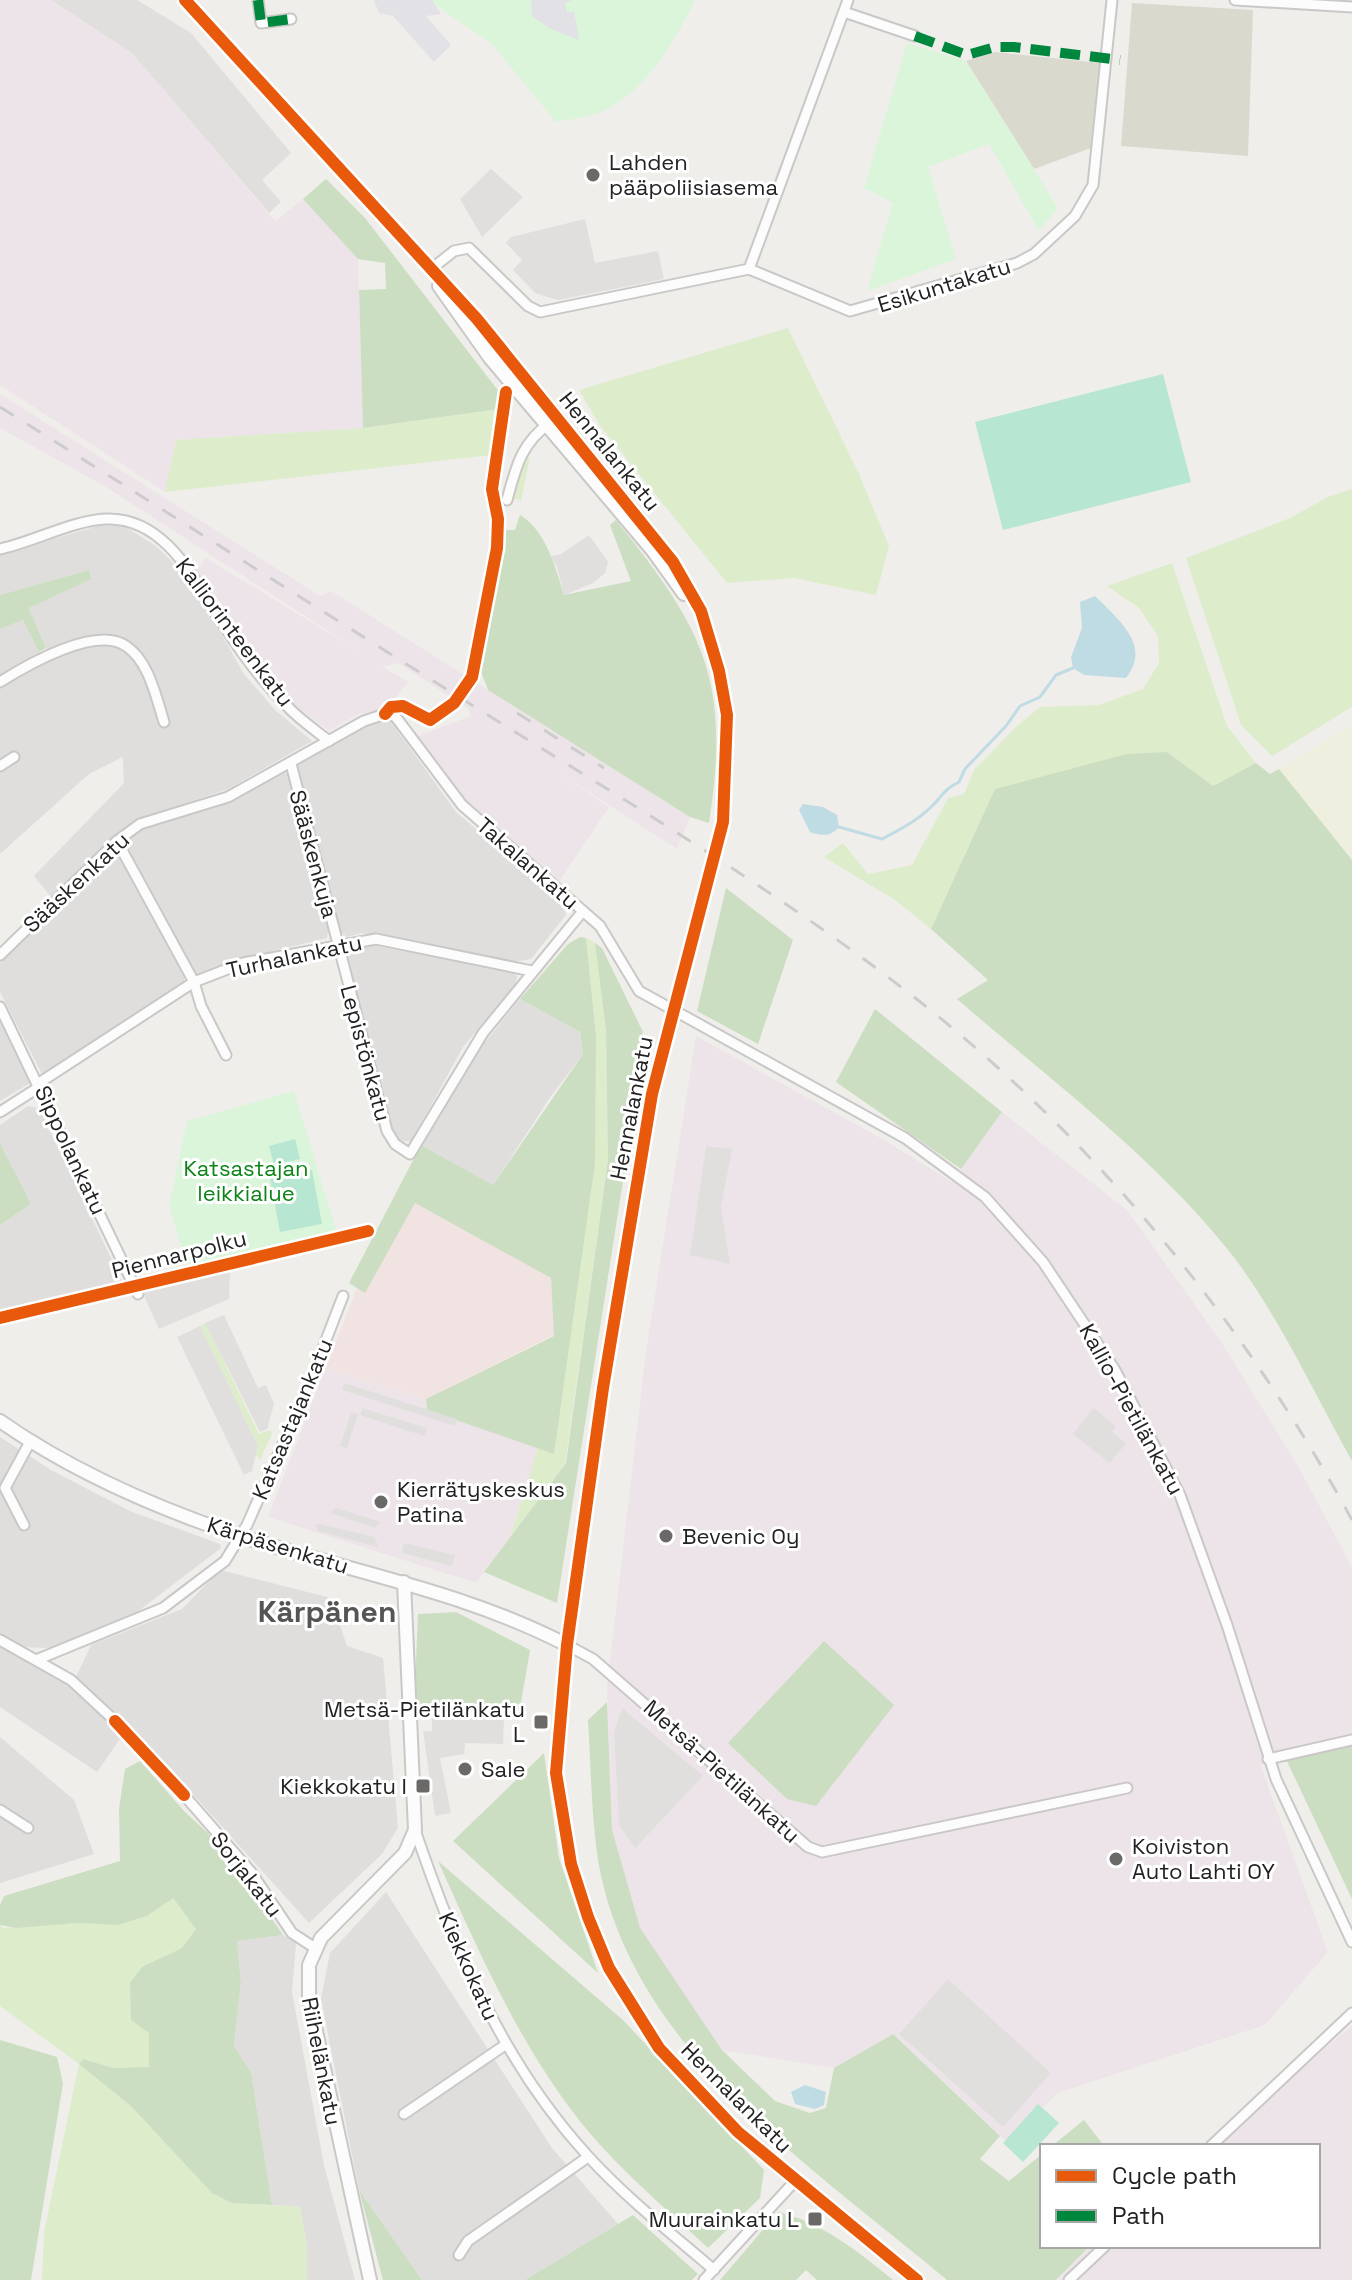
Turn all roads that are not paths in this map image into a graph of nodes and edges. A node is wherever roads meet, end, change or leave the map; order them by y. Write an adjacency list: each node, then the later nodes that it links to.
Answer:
1 (185, 0): 11 (street, Hennalankatu)
2 (258, 0): 8 (street)
3 (848, 0): 7 (street)
4 (1112, 0): 10 (street, Esikuntakatu)
5 (1235, 0): 6 (street)
6 (1352, 7)
7 (844, 12): 9 (street); 10 (street)
8 (291, 19)
9 (915, 36)
10 (749, 269): 11 (street)
11 (430, 270): 12 (street, Hennalankatu)
12 (552, 422): 13 (street); 29 (street, Hennalankatu)
13 (507, 500)
14 (0, 549): 18 (street, Kalliorinteenkatu)
15 (0, 682): 17 (street)
16 (385, 714): 18 (street, Sääskenkatu); 23 (street, Takalankatu)
17 (164, 722)
18 (329, 741): 20 (street, Sääskenkatu)
19 (14, 757): 21 (street)
20 (291, 764): 22 (street, Sääskenkatu); 24 (street, Sääskenkuja)
21 (0, 766)
22 (117, 841): 25 (street, Sääskenkatu); 27 (street)
23 (583, 911): 26 (street); 29 (street, Takalankatu)
24 (337, 944): 26 (street, Turhalankatu); 26 (street, Lepistönkatu); 27 (street, Turhalankatu)
25 (0, 955)
26 (532, 971)
27 (194, 982): 30 (street); 31 (street, Turhalankatu)
28 (0, 1007): 31 (street, Sippolankatu)
29 (671, 1009): 41 (street, Hennalankatu); 45 (street, Kallio-Pietilänkatu)
30 (226, 1055)
31 (39, 1083): 32 (street, Turhalankatu); 33 (street, Sippolankatu)
32 (0, 1112)
33 (138, 1294)
34 (343, 1296): 38 (street, Katsastajankatu)
35 (0, 1421): 36 (street, Kärpäsenkatu)
36 (30, 1442): 37 (street); 38 (street, Kärpäsenkatu)
37 (24, 1525)
38 (240, 1536): 39 (street, Kärpäsenkatu); 42 (street, Katsastajankatu)
39 (404, 1582): 41 (street, Kärpäsenkatu); 50 (street, Kiekkokatu)
40 (0, 1640): 42 (street)
41 (567, 1645): 46 (street, Metsä-Pietilänkatu); 58 (street, Hennalankatu)
42 (36, 1660): 43 (street)
43 (115, 1721)
44 (1352, 1740): 45 (street)
45 (1268, 1759): 51 (street, Kallio-Pietilänkatu)
46 (1127, 1788)
47 (184, 1795): 52 (street, Sorjakatu)
48 (0, 1810): 49 (street)
49 (28, 1828)
50 (415, 1830): 52 (street); 54 (street, Kiekkokatu)
51 (1352, 1942)
52 (315, 1948): 62 (street, Riihelänkatu)
53 (1352, 2013): 56 (street)
54 (505, 2045): 55 (street); 57 (street, Kiekkokatu)
55 (404, 2114)
56 (1213, 2144)
57 (588, 2157): 60 (street); 61 (street, Kiekkokatu)
58 (795, 2181): 61 (street); 64 (street, Hennalankatu)
59 (1103, 2248): 65 (street)
60 (459, 2255)
61 (714, 2270): 63 (street)
62 (370, 2280)
63 (704, 2280)
64 (917, 2280)
65 (1069, 2280)

